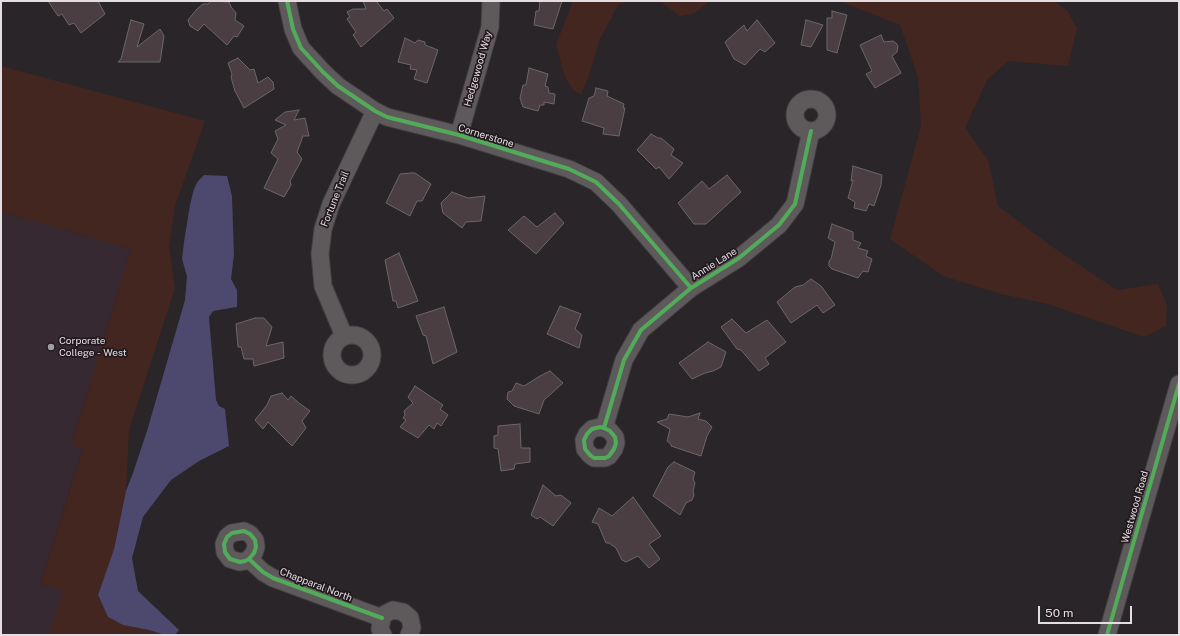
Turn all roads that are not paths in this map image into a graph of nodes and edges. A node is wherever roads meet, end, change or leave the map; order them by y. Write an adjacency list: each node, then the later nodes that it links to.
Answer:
1 (286, 1): 3 (street, Cornerstone)
2 (492, 1): 5 (street, Hedgewood Way)
3 (375, 111): 5 (street, Cornerstone); 7 (street, Fortune Trail)
4 (811, 131): 6 (street, Annie Lane)
5 (459, 135): 6 (street, Cornerstone)
6 (691, 288): 9 (street, Annie Lane)
7 (344, 336)
8 (1179, 384): 13 (street, Westwood Road)
9 (604, 428)
10 (249, 559): 11 (street, Chapparal North)
11 (382, 627): 12 (street)
12 (411, 634)
13 (1107, 635)

